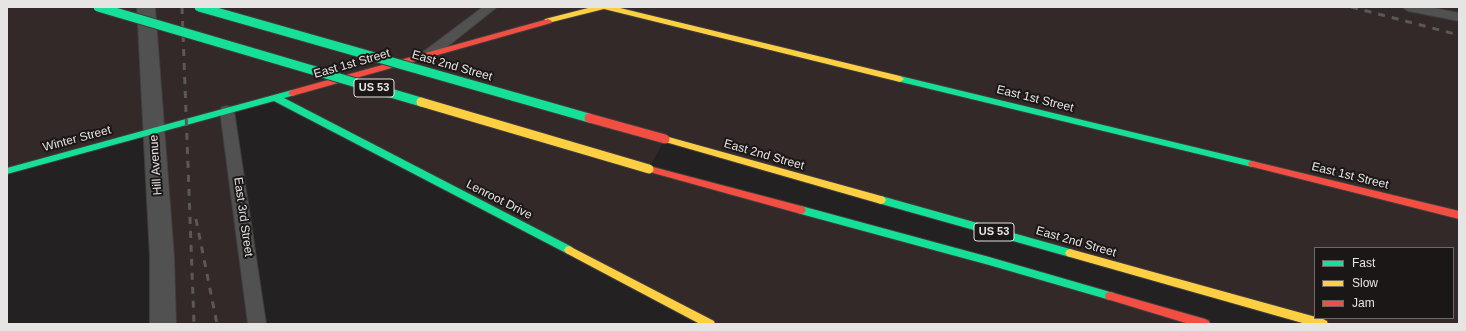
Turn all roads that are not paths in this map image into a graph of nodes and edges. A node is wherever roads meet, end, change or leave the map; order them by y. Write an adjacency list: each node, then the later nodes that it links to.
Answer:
1 (98, 7): 18 (main road, US 53, bridge)
2 (146, 7): 12 (street, Hill Avenue)
3 (199, 7): 19 (main road, East 2nd Street / US 53, bridge)
4 (491, 7): 9 (lane)
5 (602, 7): 9 (main road, East 1st Street)
6 (606, 7): 14 (main road, East 1st Street)
7 (1408, 7): 8 (lane)
8 (1459, 17)
9 (428, 55): 10 (main road, East 1st Street)
10 (276, 98): 11 (main road, East 1st Street); 17 (main road, Lenroot Drive)
11 (227, 111): 12 (main road, East 1st Street); 16 (lane, East 3rd Street)
12 (154, 131): 13 (main road, Winter Street); 15 (street, Hill Avenue)
13 (7, 171)
14 (1459, 215)
15 (163, 324)
16 (257, 324)
17 (710, 324)
18 (1206, 324)
19 (1323, 324)

